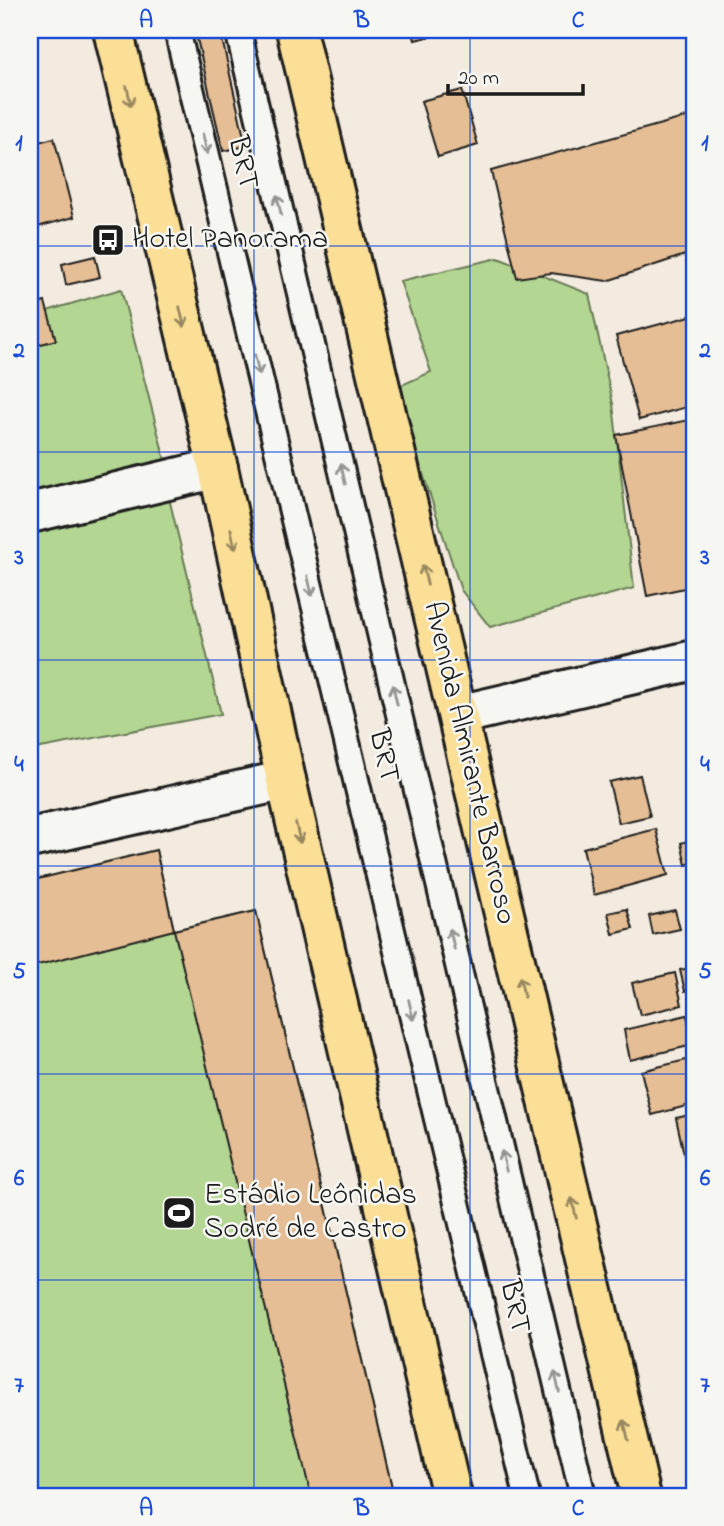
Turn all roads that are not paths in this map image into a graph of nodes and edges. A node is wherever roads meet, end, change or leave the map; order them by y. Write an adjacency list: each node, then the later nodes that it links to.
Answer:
1 (113, 30): 5 (highway, one-way to 5)
2 (177, 30): 12 (lane, BRT, one-way to 12)
3 (238, 30): 13 (lane, BRT, one-way to 3)
4 (296, 30): 8 (highway, Avenida Almirante Barroso, one-way to 4)
5 (218, 468): 6 (street); 9 (highway, one-way to 9)
6 (30, 513)
7 (694, 660): 8 (street)
8 (458, 715): 14 (highway, Avenida Almirante Barroso, one-way to 8)
9 (286, 780): 10 (street); 11 (highway, one-way to 11)
10 (30, 838)
11 (452, 1496)
12 (527, 1496)
13 (583, 1496)
14 (641, 1496)

